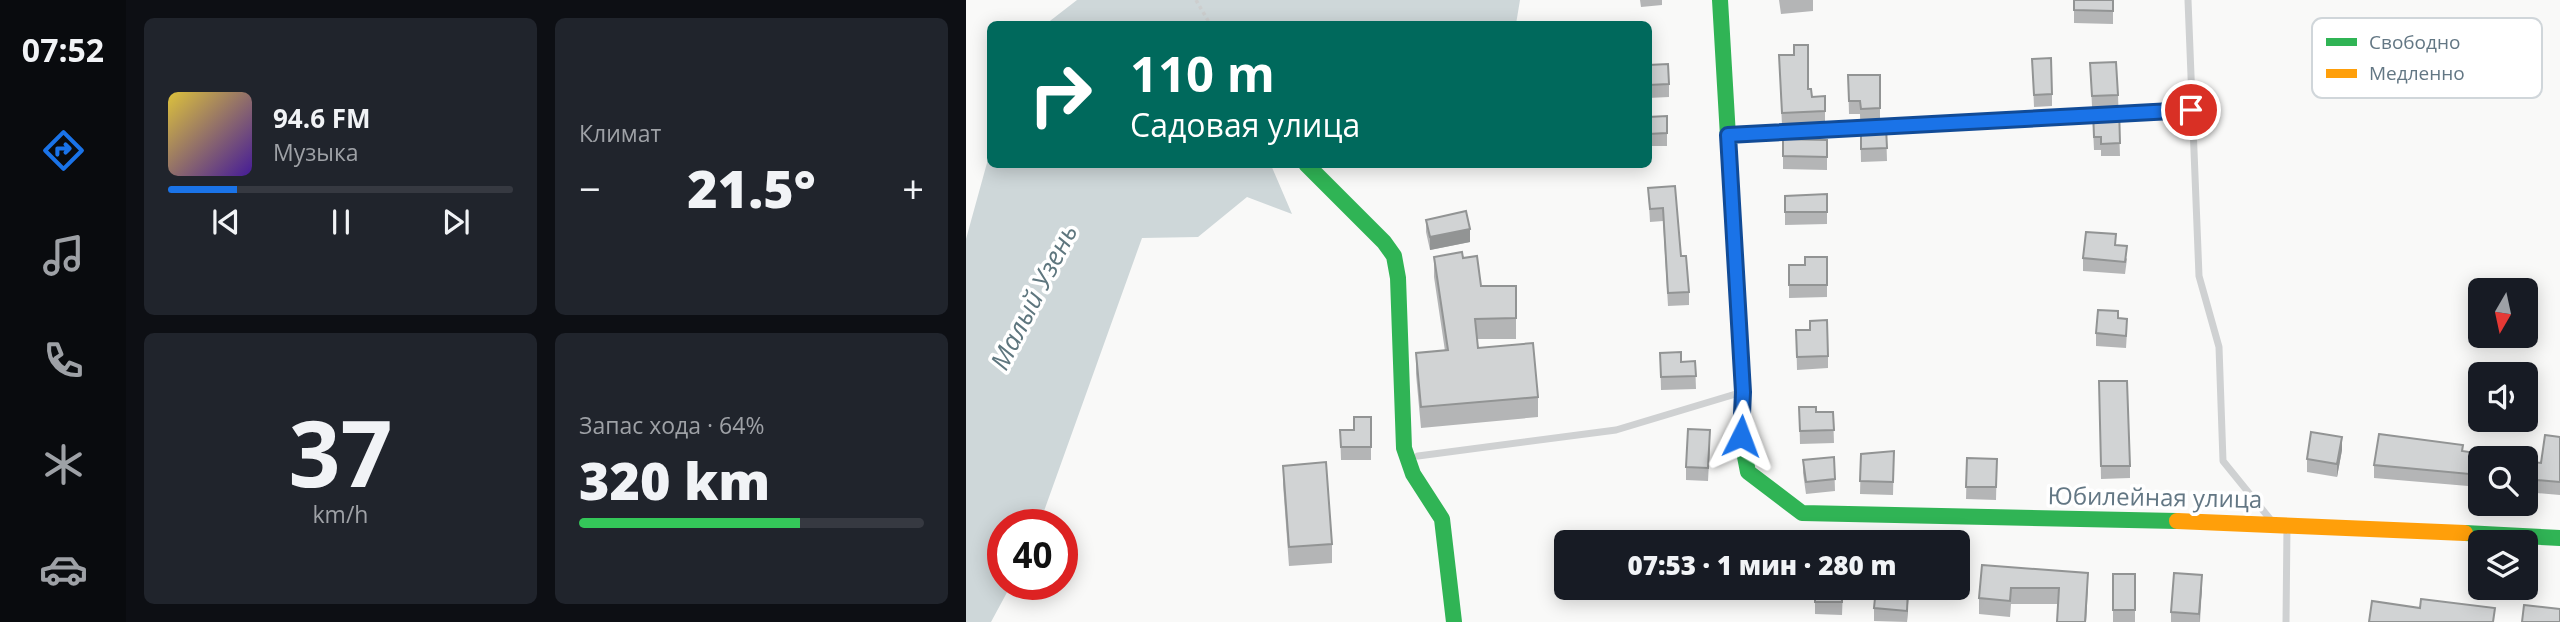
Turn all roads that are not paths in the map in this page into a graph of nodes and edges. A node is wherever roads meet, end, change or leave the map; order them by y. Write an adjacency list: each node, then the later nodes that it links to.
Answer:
1 (1720, 0): 4 (street)
2 (2188, 0): 3 (lane)
3 (2191, 110): 4 (lane); 8 (lane)
4 (1728, 135): 6 (street)
5 (1310, 168): 10 (street)
6 (1743, 392): 7 (lane); 8 (street, Юбилейная улица)
7 (1418, 456)
8 (2280, 523): 9 (street, Юбилейная улица); 11 (lane)
9 (2560, 538)
10 (1454, 622)
11 (2286, 622)

